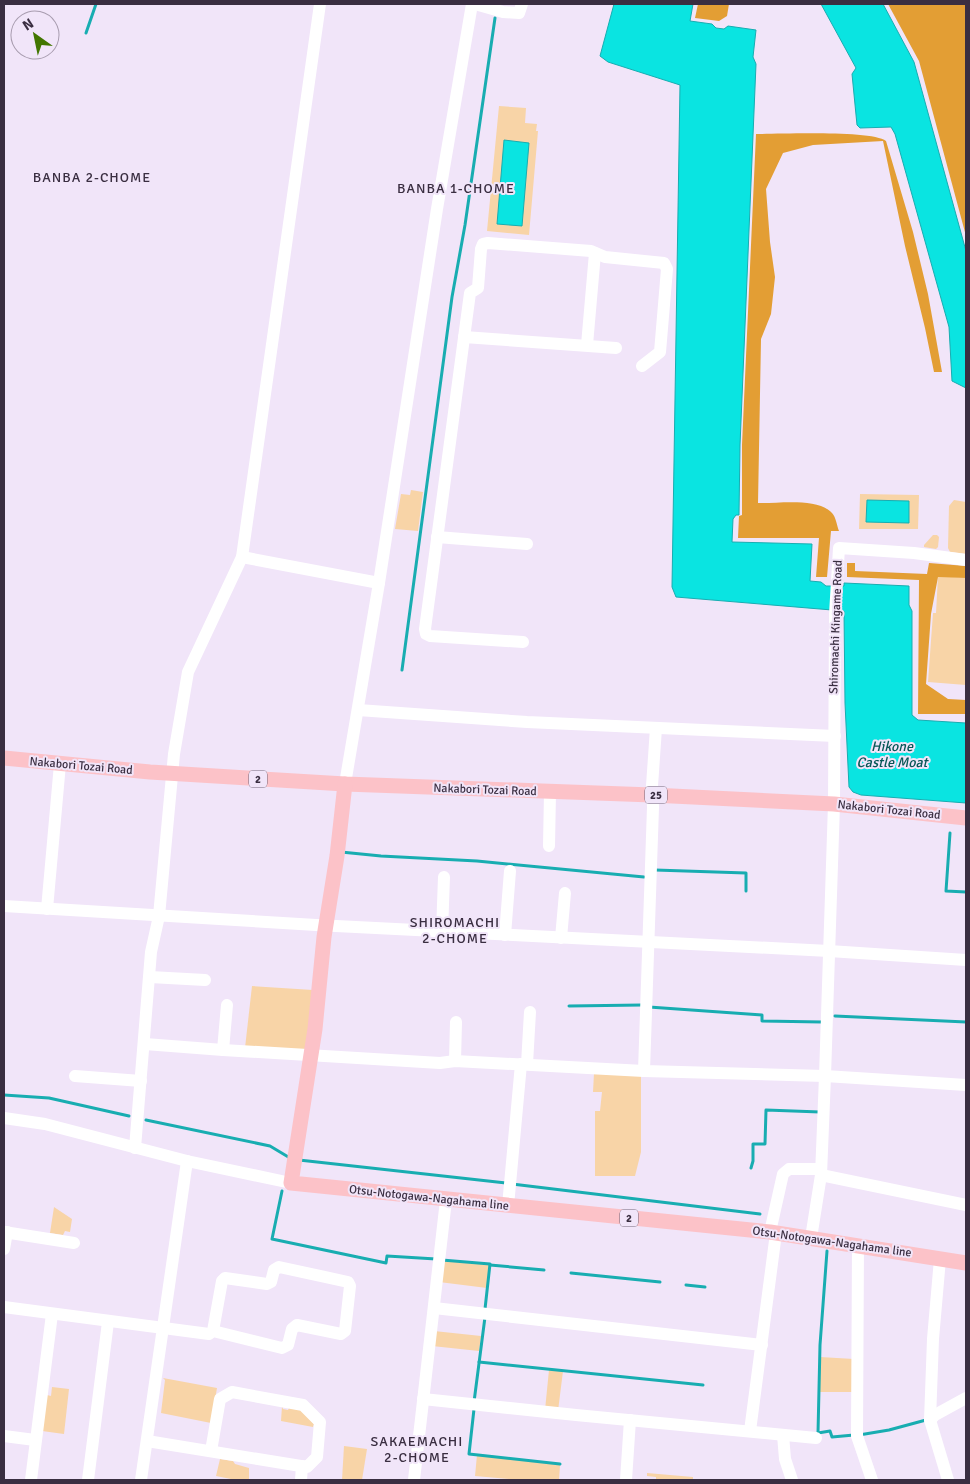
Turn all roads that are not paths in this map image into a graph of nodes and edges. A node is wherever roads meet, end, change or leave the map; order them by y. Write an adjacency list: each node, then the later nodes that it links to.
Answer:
1 (320, 4): 11 (street)
2 (473, 4): 3 (street); 13 (street)
3 (522, 4)
4 (595, 253): 5 (street); 6 (street); 8 (street)
5 (464, 337): 6 (street); 9 (street)
6 (587, 346): 7 (street)
7 (616, 348)
8 (642, 366)
9 (437, 537): 10 (street); 14 (street)
10 (527, 544)
11 (242, 557): 13 (street); 20 (street)
12 (966, 560): 17 (street, Shiromachi Kingame Road)
13 (379, 583): 15 (street)
14 (523, 642)
15 (358, 710): 16 (street); 21 (street)
16 (656, 728): 17 (street); 23 (street)
17 (835, 736): 24 (street, Shiromachi Kingame Road)
18 (4, 758): 19 (main road, Nakabori Tozai Road / 2)
19 (60, 764): 20 (main road, Nakabori Tozai Road / 2); 31 (street)
20 (171, 773): 21 (main road, Nakabori Tozai Road / 2); 32 (street)
21 (345, 784): 22 (main road, Nakabori Tozai Road / 25); 33 (main road)
22 (550, 792): 23 (main road, Nakabori Tozai Road / 25); 26 (street)
23 (652, 795): 24 (main road, Nakabori Tozai Road / 25); 37 (street)
24 (834, 804): 25 (main road, Nakabori Tozai Road / 25); 38 (street, Shiromachi Kingame Road)
25 (966, 818)
26 (549, 846)
27 (510, 871): 35 (street)
28 (444, 877): 34 (street)
29 (564, 893): 36 (street)
30 (4, 906): 31 (street)
31 (46, 909): 32 (street)
32 (159, 916): 33 (street); 40 (street)
33 (326, 926): 34 (street); 47 (main road)
34 (442, 932): 35 (street)
35 (505, 935): 36 (street)
36 (561, 938): 37 (street)
37 (647, 942): 38 (street); 50 (street)
38 (829, 951): 39 (street); 52 (street, Shiromachi Kingame Road)
39 (966, 960)
40 (150, 977): 41 (street); 45 (street)
41 (205, 980)
42 (226, 1005): 46 (street)
43 (530, 1012): 49 (street)
44 (456, 1022): 48 (street)
45 (145, 1044): 46 (street); 53 (street)
46 (223, 1050): 47 (street)
47 (310, 1056): 48 (street); 59 (main road)
48 (455, 1061): 49 (street)
49 (524, 1064): 50 (street); 62 (street)
50 (644, 1071): 52 (street)
51 (75, 1076): 53 (street)
52 (826, 1076): 54 (street); 58 (street, Shiromachi Kingame Road)
53 (141, 1081): 56 (street)
54 (966, 1085)
55 (4, 1118): 56 (street)
56 (135, 1148): 57 (street)
57 (187, 1161): 59 (street); 75 (street)
58 (821, 1172): 61 (street); 64 (street); 65 (street, Shiromachi Kingame Road)
59 (291, 1183): 60 (main road, Otsu-Notogawa-Nagahama line / 2)
60 (446, 1200): 62 (main road, Otsu-Notogawa-Nagahama line / 2); 72 (street)
61 (966, 1205)
62 (508, 1206): 64 (main road, Otsu-Notogawa-Nagahama line / 2)
63 (5, 1232): 66 (street); 68 (street)
64 (773, 1232): 65 (main road, Otsu-Notogawa-Nagahama line / 2); 77 (street)
65 (811, 1238): 67 (main road, Otsu-Notogawa-Nagahama line / 2)
66 (74, 1243)
67 (858, 1245): 69 (main road, Otsu-Notogawa-Nagahama line / 2); 97 (street)
68 (4, 1249)
69 (940, 1259): 70 (main road, Otsu-Notogawa-Nagahama line / 2); 81 (street)
70 (966, 1263)
71 (4, 1307): 73 (street)
72 (434, 1308): 77 (street); 79 (street)
73 (52, 1314): 74 (street); 86 (street)
74 (108, 1322): 75 (street); 91 (street)
75 (163, 1328): 76 (street); 87 (street)
76 (213, 1331): 76 (street)
77 (762, 1345): 82 (street)
78 (966, 1398): 81 (street)
79 (423, 1399): 80 (street); 94 (street)
80 (630, 1420): 82 (street); 95 (street)
81 (930, 1420): 98 (street)
82 (750, 1431): 83 (street)
83 (783, 1435): 85 (street); 96 (street)
84 (4, 1436): 86 (street)
85 (816, 1438)
86 (35, 1440): 90 (street)
87 (147, 1441): 88 (street); 92 (street)
88 (211, 1451): 89 (street); 89 (street)
89 (302, 1466): 93 (street)
90 (31, 1480)
91 (88, 1480)
92 (141, 1480)
93 (301, 1480)
94 (414, 1480)
95 (626, 1480)
96 (792, 1480)
97 (872, 1480)
98 (948, 1480)

